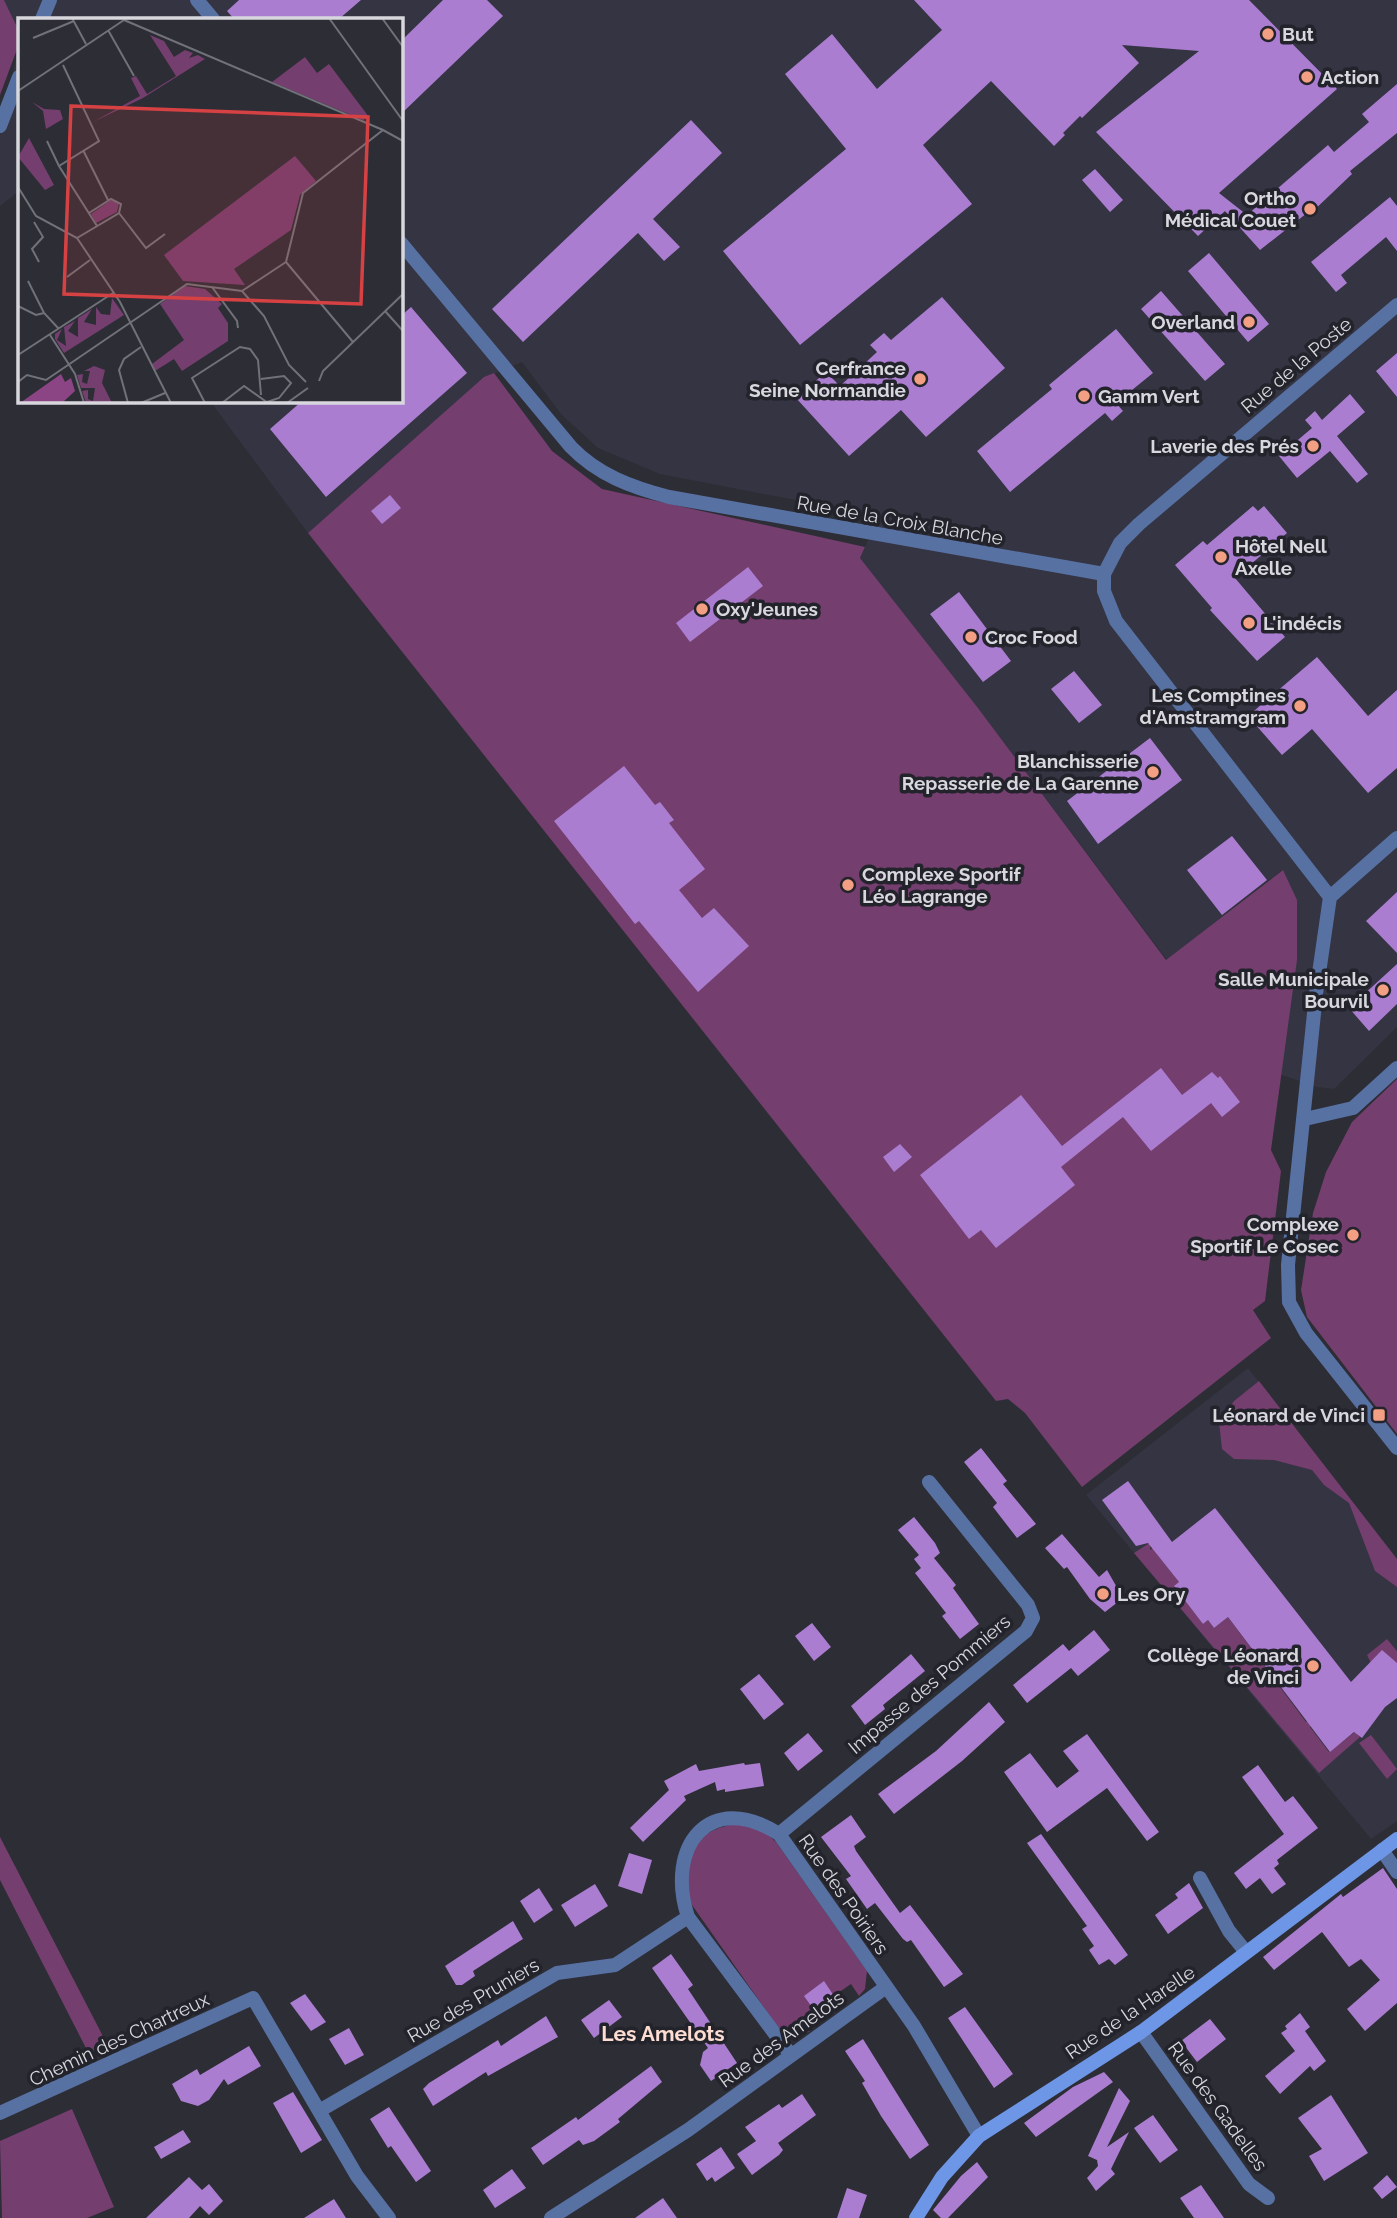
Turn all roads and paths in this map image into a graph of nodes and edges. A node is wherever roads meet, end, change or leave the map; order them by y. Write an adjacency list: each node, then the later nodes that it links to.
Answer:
1 (50, 0): 3 (street)
2 (197, 0): 4 (street)
3 (42, 18)
4 (212, 18)
5 (18, 80): 6 (street)
6 (0, 126)
7 (402, 244): 9 (street, Rue de la Croix Blanche)
8 (1397, 305): 9 (street, Rue de la Poste)
9 (1104, 574): 11 (street)
10 (1397, 838): 11 (street)
11 (1331, 897): 13 (street)
12 (1397, 1068): 13 (street)
13 (1305, 1119): 14 (street)
14 (1397, 1448)
15 (929, 1482): 16 (street, Impasse des Pommiers)
16 (779, 1834): 21 (street, Rue des Poiriers); 23 (street, Rue des Poiriers)
17 (1397, 1839): 18 (street, Rue de la Harelle)
18 (1382, 1850): 19 (street); 22 (street, Rue de la Harelle)
19 (1397, 1872)
20 (1200, 1878): 22 (street)
21 (688, 1917): 25 (street, Rue des Poiriers); 26 (street, Rue des Pruniers)
22 (1246, 1952): 24 (street, Rue de la Harelle)
23 (886, 1987): 25 (street, Rue des Amelots); 28 (street)
24 (1141, 2032): 28 (street, Rue de la Harelle); 29 (street, Rue des Gadelles)
25 (790, 2054): 31 (street, Rue des Amelots)
26 (319, 2111): 27 (street, Chemin des Chartreux); 30 (street)
27 (0, 2113)
28 (979, 2136): 32 (street, Rue de la Harelle)
29 (1268, 2198)
30 (389, 2218)
31 (551, 2218)
32 (916, 2218)

